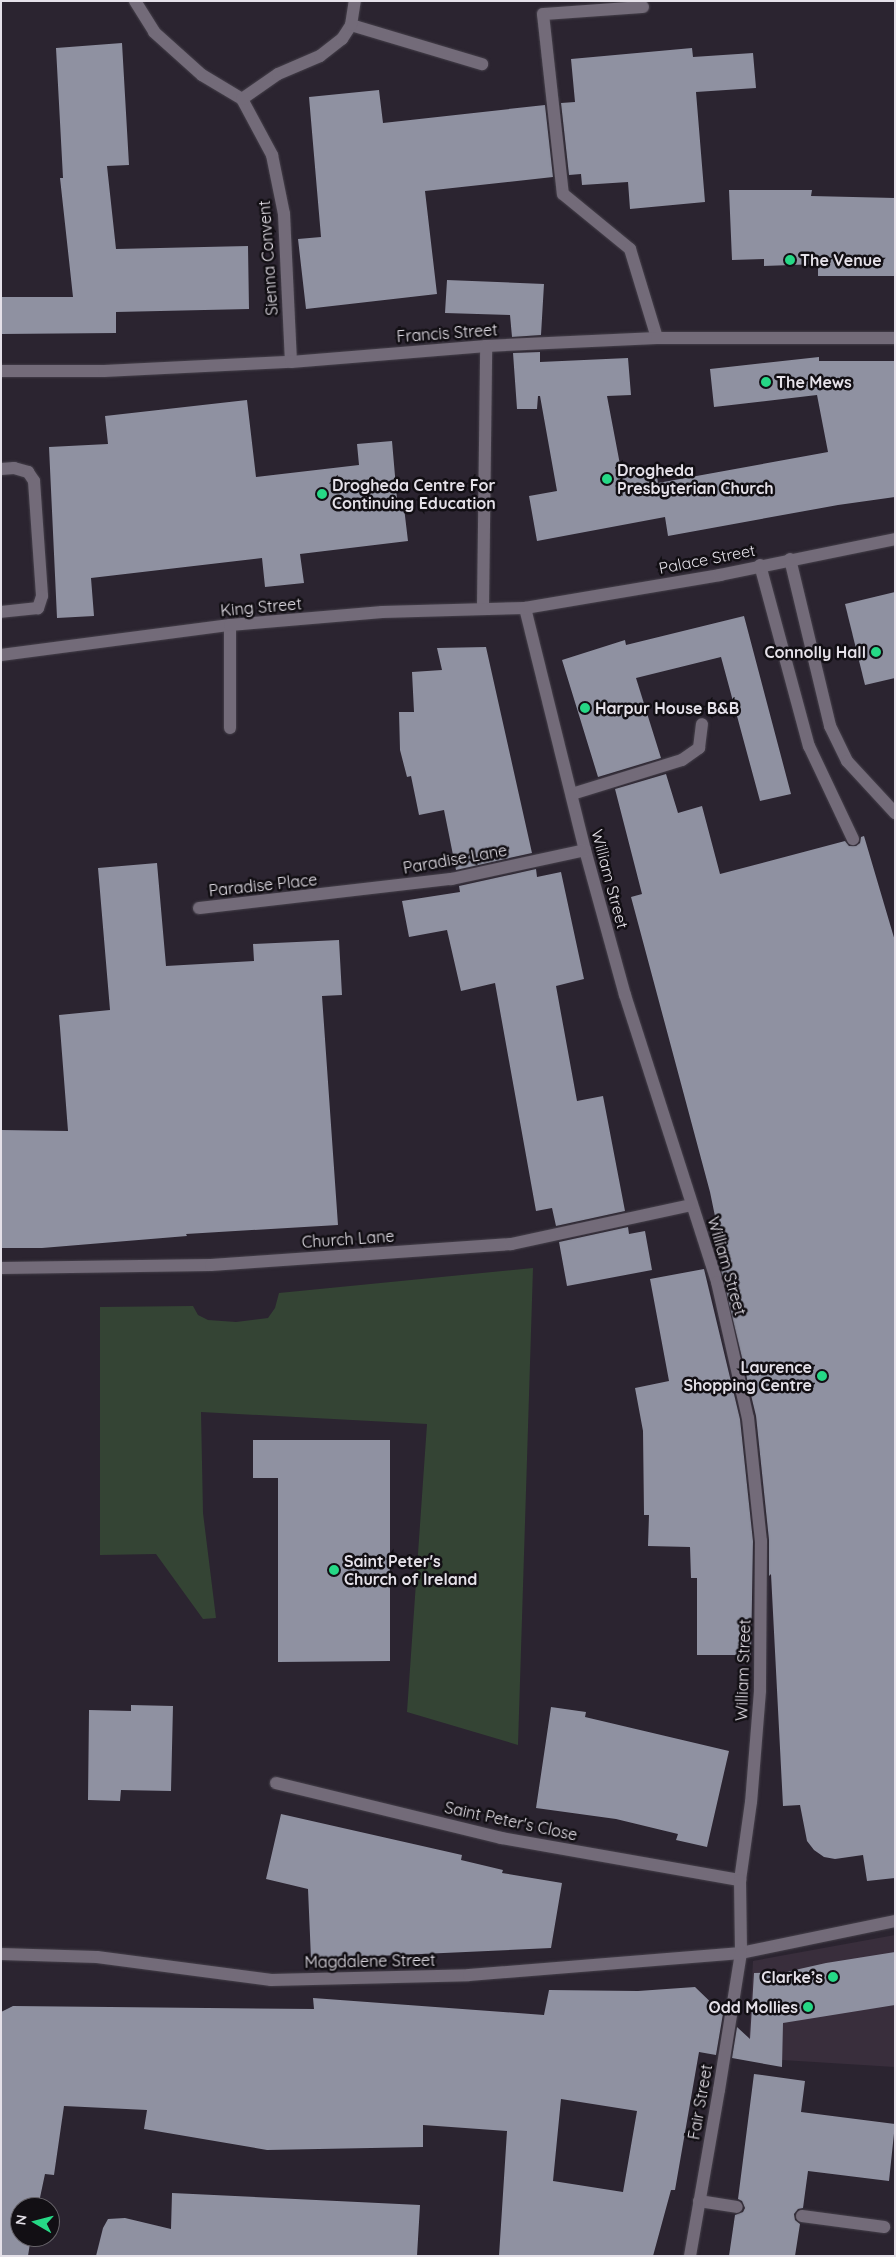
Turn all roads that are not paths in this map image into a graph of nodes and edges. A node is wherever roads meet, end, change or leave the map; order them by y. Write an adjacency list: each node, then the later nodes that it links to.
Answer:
1 (135, 1): 6 (street)
2 (355, 1): 4 (street)
3 (643, 7): 7 (street)
4 (352, 24): 5 (street); 6 (street)
5 (482, 64)
6 (242, 99): 10 (street, Sienna Convent)
7 (657, 338): 8 (street, Francis Street); 9 (street, Francis Street)
8 (895, 338)
9 (486, 346): 10 (street, Francis Street); 16 (street)
10 (291, 362): 11 (street, Francis Street)
11 (1, 371)
12 (1, 470): 18 (street)
13 (895, 539): 14 (street, Palace Street)
14 (790, 559): 15 (street, Palace Street); 24 (street)
15 (760, 565): 17 (street, Palace Street); 25 (street)
16 (483, 608): 17 (street, King Street); 19 (street, King Street)
17 (525, 608): 23 (street, William Street)
18 (1, 612)
19 (230, 625): 20 (street, King Street); 22 (street)
20 (1, 655)
21 (702, 724): 23 (street)
22 (230, 728)
23 (572, 794): 26 (street, William Street)
24 (895, 813)
25 (854, 839)
26 (585, 850): 27 (street, Paradise Lane); 29 (street, William Street)
27 (331, 894): 28 (street, Paradise Place)
28 (200, 908)
29 (692, 1206): 30 (street, Church Lane); 32 (street, William Street)
30 (1, 1268)
31 (276, 1783): 32 (street, Saint Peter's Close)
32 (740, 1880): 34 (street, William Street)
33 (895, 1921): 34 (street, Magdalene Street)
34 (741, 1953): 35 (street, Magdalene Street); 36 (street, Fair Street)
35 (1, 1954)
36 (699, 2201): 37 (street); 40 (street, Fair Street)
37 (737, 2207)
38 (802, 2216): 39 (street)
39 (884, 2227)
40 (690, 2256)

